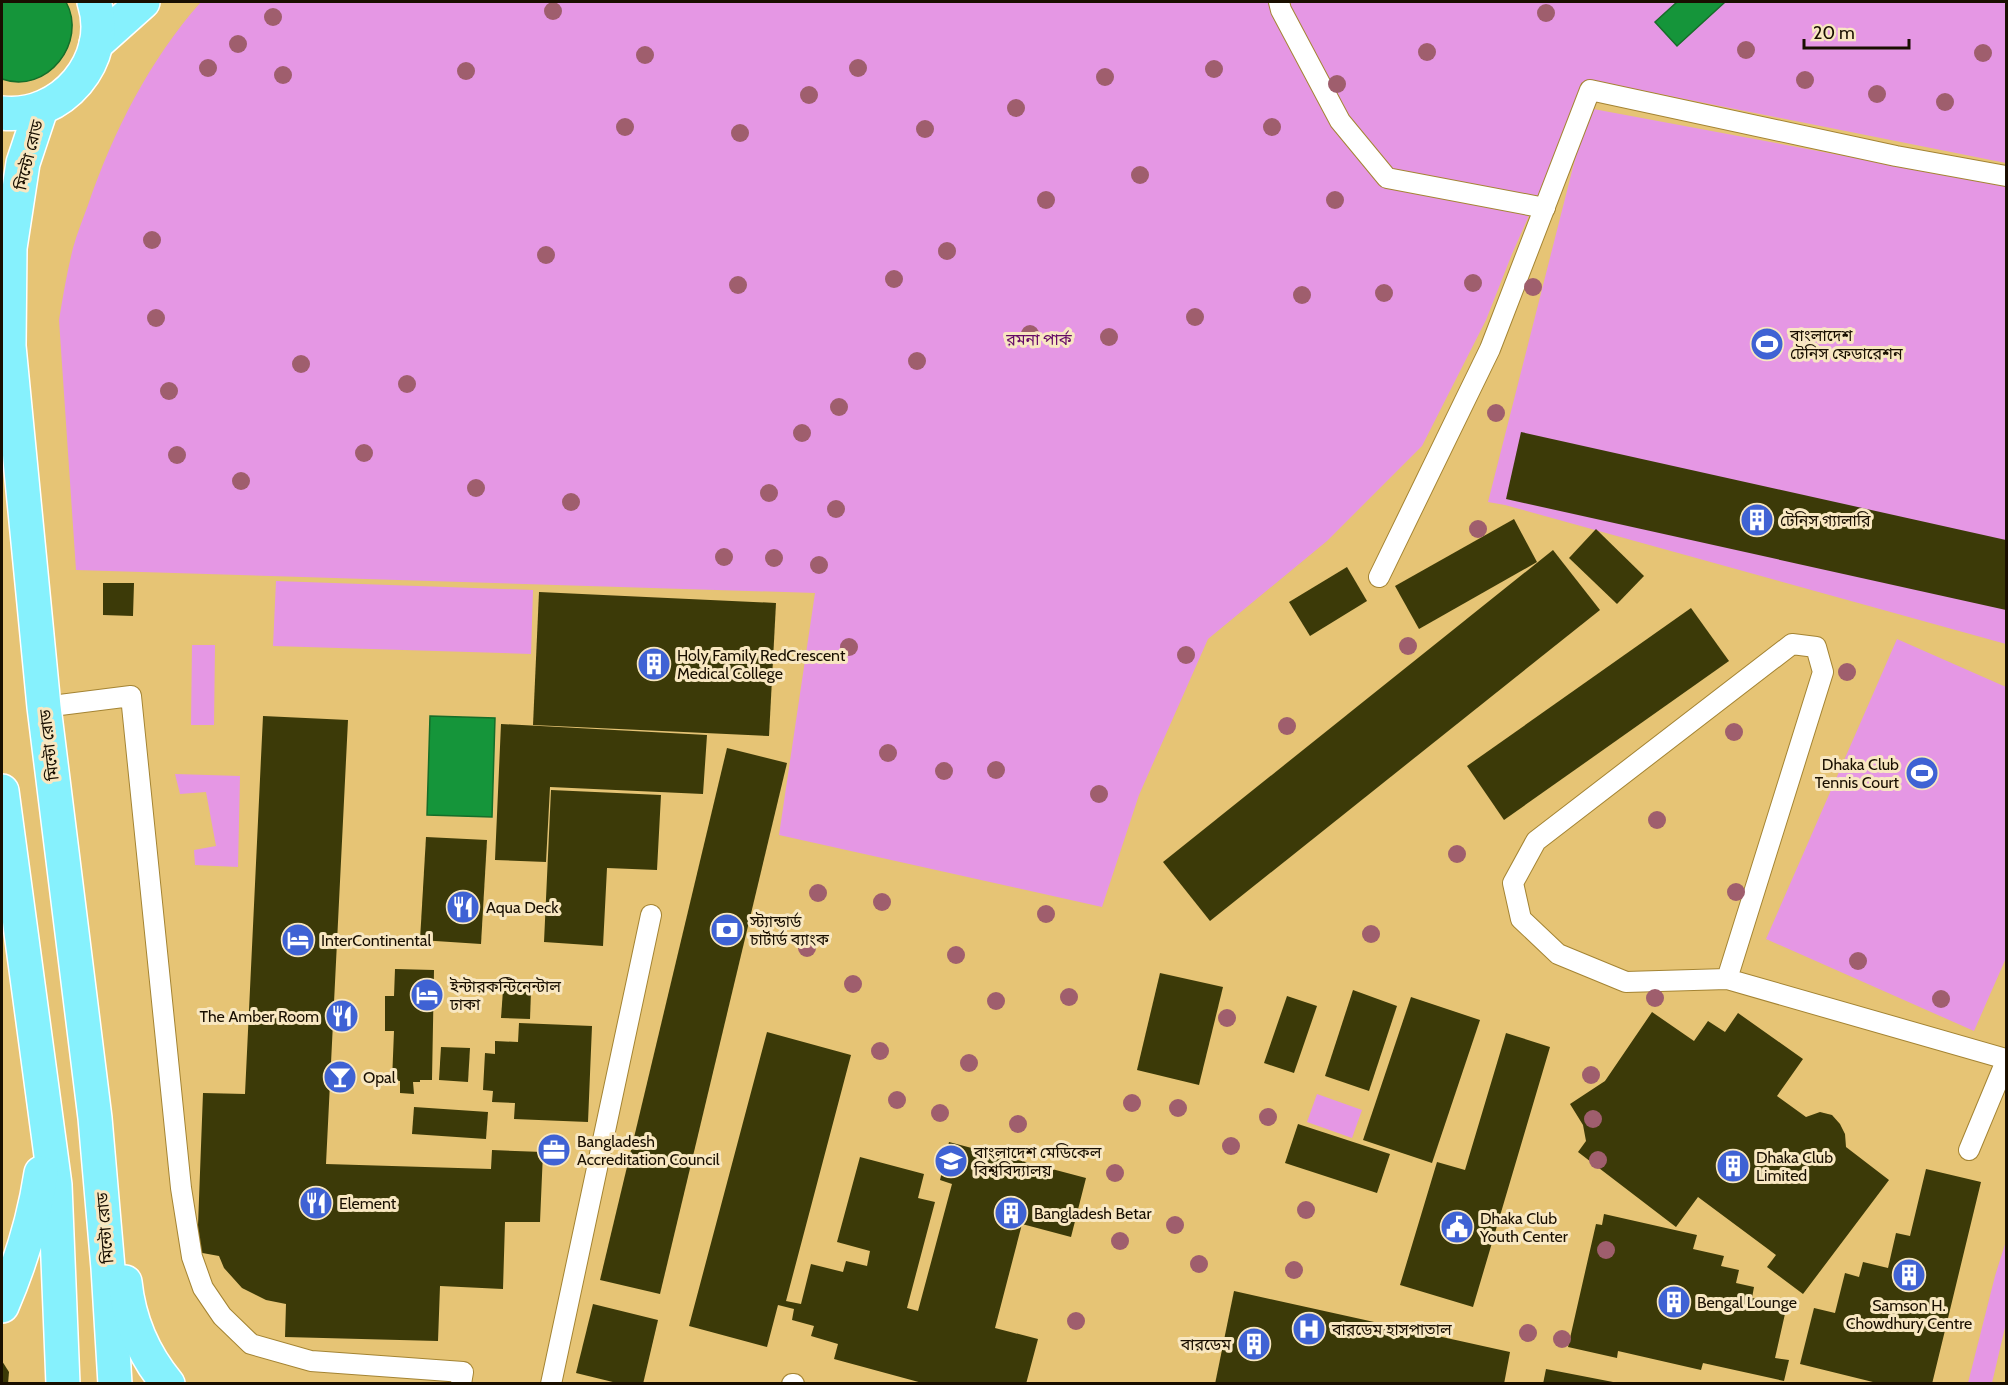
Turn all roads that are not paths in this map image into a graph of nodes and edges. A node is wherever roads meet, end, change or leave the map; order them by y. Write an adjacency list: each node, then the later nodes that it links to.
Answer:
1 (94, 2): 4 (main road)
2 (143, 2): 4 (main road)
3 (1279, 2): 8 (lane)
4 (96, 44): 5 (main road)
5 (41, 109): 6 (main road); 10 (main road, মিন্টো রোড)
6 (2, 113)
7 (2007, 176): 8 (lane)
8 (1545, 208): 9 (lane)
9 (1379, 577)
10 (44, 707): 15 (main road, মিন্টো রোড); 22 (lane)
11 (2, 791): 16 (main road)
12 (651, 915): 23 (lane)
13 (1727, 979): 13 (lane); 14 (lane)
14 (2007, 1060): 17 (lane)
15 (95, 1118): 20 (main road, মিন্টো রোড); 21 (main road)
16 (48, 1123): 18 (main road); 19 (main road)
17 (1969, 1150)
18 (2, 1306)
19 (63, 1383)
20 (115, 1383)
21 (168, 1383)
22 (461, 1383)
23 (551, 1383)

